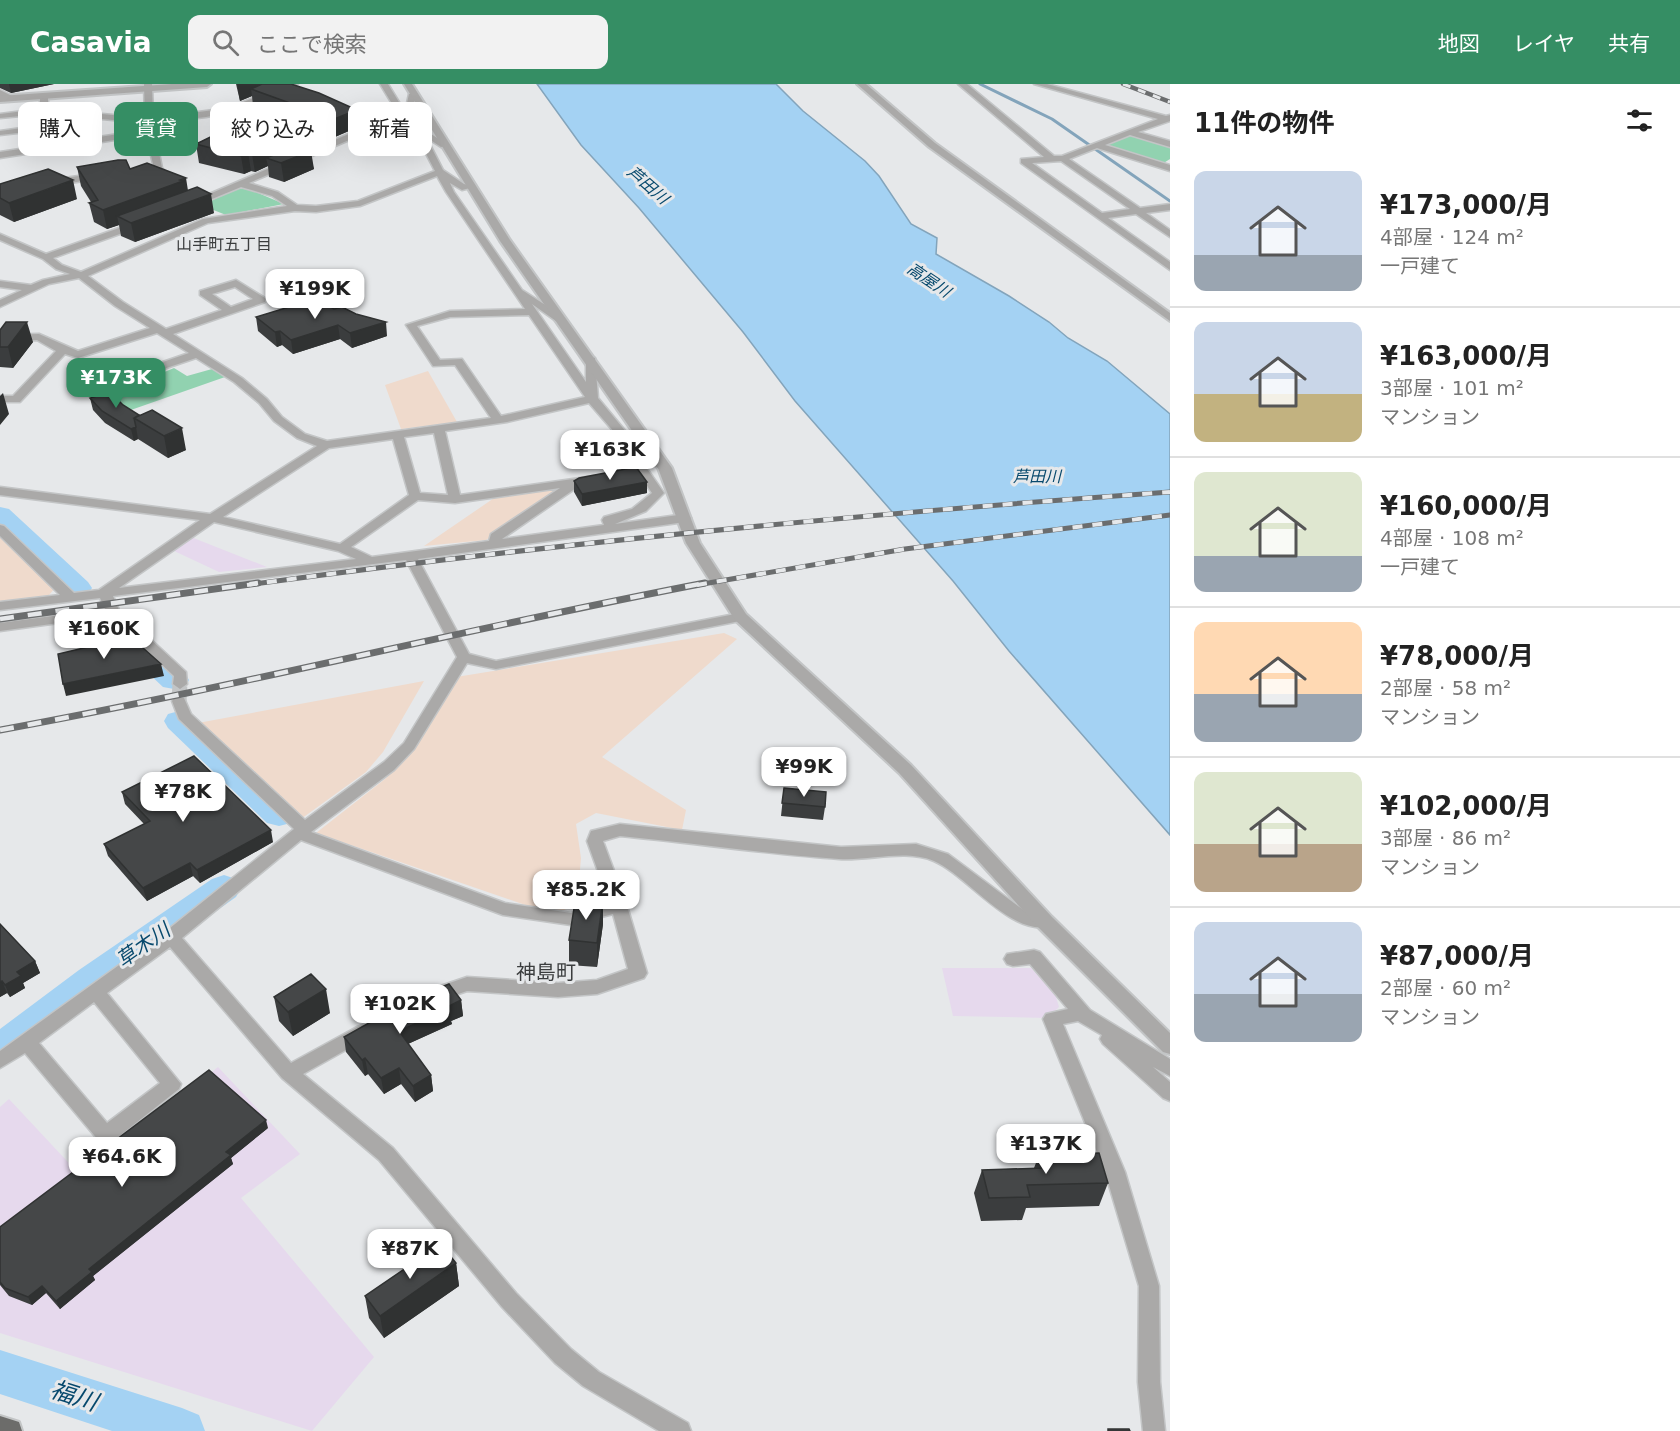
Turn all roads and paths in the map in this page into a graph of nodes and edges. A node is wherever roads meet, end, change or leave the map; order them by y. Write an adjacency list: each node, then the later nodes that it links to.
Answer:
1 (207, 84): 7 (street)
2 (294, 84): 16 (street)
3 (384, 84): 14 (street)
4 (861, 84): 61 (street)
5 (962, 84): 32 (street)
6 (1038, 84): 18 (street)
7 (148, 86): 10 (street); 13 (street)
8 (410, 89): 26 (street)
9 (0, 92): 11 (street)
10 (44, 96): 11 (street); 12 (street)
11 (5, 99)
12 (44, 102)
13 (148, 102)
14 (395, 102)
15 (18, 114): 17 (street)
16 (198, 114)
17 (0, 116)
18 (1169, 118): 21 (street)
19 (18, 131): 20 (street)
20 (0, 133)
21 (1132, 134): 25 (street); 27 (street)
22 (114, 137): 28 (street)
23 (348, 138): 39 (street)
24 (432, 138): 26 (street)
25 (1170, 144)
26 (444, 145): 40 (street)
27 (1095, 147): 31 (street); 34 (street)
28 (0, 155)
29 (155, 156): 33 (street)
30 (432, 156): 36 (street)
31 (1063, 158): 32 (street); 45 (street)
32 (1052, 159): 46 (street)
33 (158, 168): 35 (street); 41 (street)
34 (1170, 168)
35 (147, 170)
36 (440, 172): 40 (street); 44 (street); 47 (street)
37 (113, 174): 38 (street)
38 (45, 184)
39 (242, 184): 41 (street); 44 (street)
40 (470, 188): 51 (street)
41 (207, 198): 42 (street)
42 (196, 202)
43 (1170, 207): 45 (street)
44 (295, 208): 54 (street)
45 (1137, 211): 46 (street); 49 (street)
46 (1100, 216): 53 (street)
47 (467, 217): 51 (street); 57 (street)
48 (154, 219): 52 (street)
49 (1170, 234)
50 (0, 237): 52 (street)
51 (505, 241): 62 (street)
52 (46, 257): 54 (street)
53 (1170, 267)
54 (81, 275): 56 (street); 63 (street)
55 (0, 284): 56 (street)
56 (30, 288): 58 (street)
57 (516, 288): 60 (street); 62 (street)
58 (0, 304)
59 (229, 310): 59 (street); 63 (street)
60 (531, 312): 70 (street); 71 (street)
61 (1170, 318)
62 (560, 319): 67 (street)
63 (161, 331): 65 (street); 66 (street)
64 (0, 338): 65 (street)
65 (63, 350): 69 (street)
66 (197, 354): 68 (street); 75 (street)
67 (591, 360): 70 (street); 76 (street)
68 (109, 384)
69 (0, 399)
70 (592, 399): 71 (street); 73 (street)
71 (498, 420): 72 (street)
72 (439, 429): 74 (street); 81 (street)
73 (621, 432): 76 (street); 85 (street)
74 (397, 433): 75 (street); 80 (street)
75 (326, 445): 82 (street)
76 (665, 468): 83 (street)
77 (603, 479): 78 (street)
78 (576, 483): 81 (street); 86 (street)
79 (0, 491): 82 (street)
80 (415, 496): 81 (street); 87 (street)
81 (456, 499)
82 (212, 518): 87 (street); 90 (street)
83 (685, 518): 85 (street); 94 (street)
84 (0, 529): 91 (street)
85 (610, 529): 86 (street)
86 (496, 542): 88 (street)
87 (342, 549): 89 (street)
88 (410, 556): 89 (street); 96 (street)
89 (372, 561): 90 (street)
90 (104, 592): 91 (street); 93 (street)
91 (69, 596): 92 (street)
92 (0, 606)
93 (113, 612): 95 (street); 97 (street)
94 (740, 617): 96 (street); 101 (street)
95 (0, 627)
96 (464, 657): 99 (street)
97 (180, 684)
98 (179, 701): 99 (street)
99 (302, 831): 100 (street); 102 (street)
100 (619, 906): 101 (street); 105 (street)
101 (1045, 922): 109 (street)
102 (171, 937): 104 (street); 112 (street)
103 (1013, 959): 106 (street)
104 (95, 991): 108 (street); 108 (street)
105 (419, 1001)
106 (1080, 1013): 111 (street); 113 (street); 117 (street)
107 (379, 1023): 112 (street)
108 (27, 1042): 110 (street)
109 (1170, 1046)
110 (0, 1061)
111 (1170, 1068)
112 (289, 1073): 116 (street)
113 (1170, 1093)
114 (0, 1428): 115 (highway)
115 (10, 1431)
116 (680, 1431)
117 (1154, 1431)

